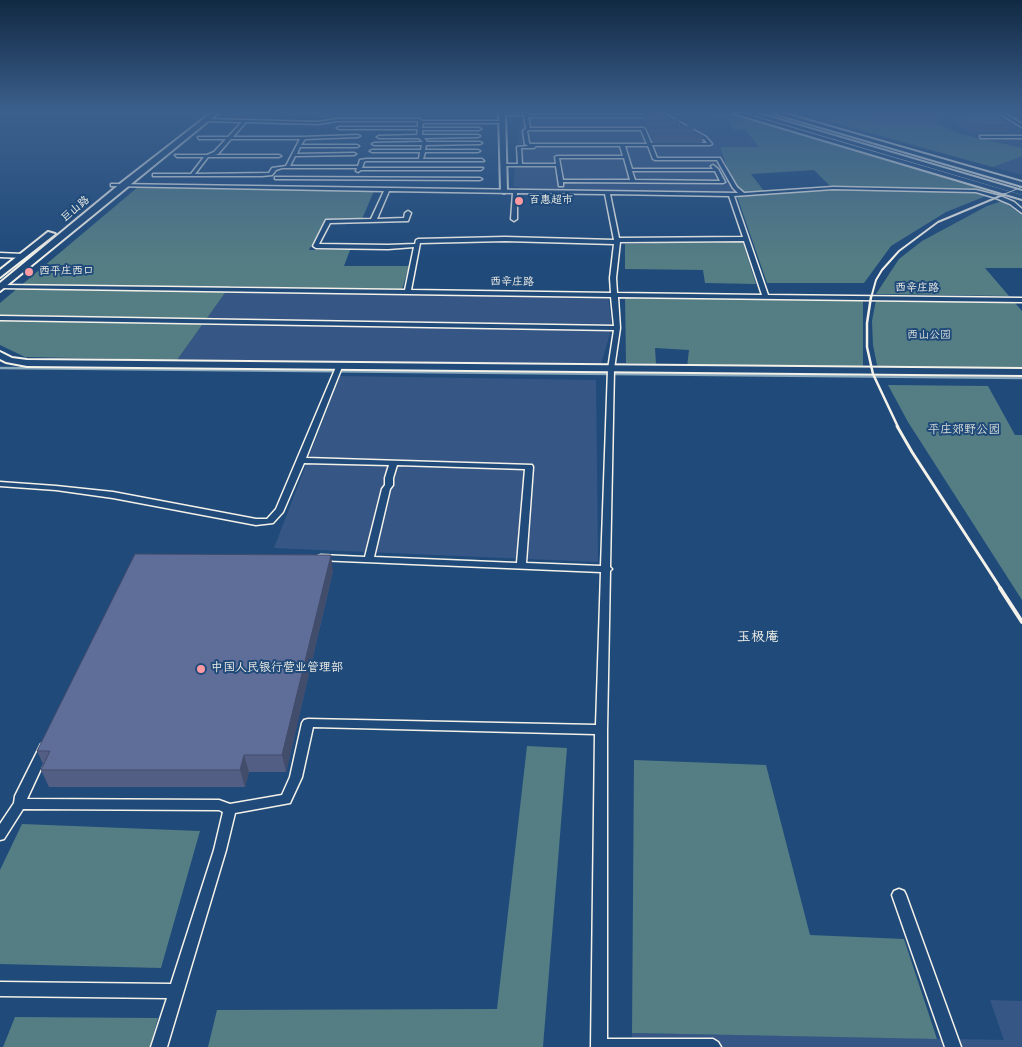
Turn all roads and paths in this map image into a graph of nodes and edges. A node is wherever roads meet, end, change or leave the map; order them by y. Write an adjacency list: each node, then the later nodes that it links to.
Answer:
1 (145, 162): 34 (main road, 巨山路)
2 (152, 162): 35 (main road, 巨山路)
3 (203, 162): 26 (street)
4 (290, 162): 20 (street)
5 (362, 162): 21 (street)
6 (423, 162): 29 (street)
7 (504, 162): 17 (street)
8 (520, 162): 18 (street)
9 (558, 162): 19 (street)
10 (628, 162): 23 (street)
11 (712, 162): 24 (street)
12 (720, 162): 46 (street)
13 (904, 162): 47 (street)
14 (922, 162): 43 (main road)
15 (928, 162): 36 (main road)
16 (945, 162): 33 (street)
17 (504, 165): 18 (street); 40 (street)
18 (520, 165): 19 (street)
19 (558, 165): 31 (street)
20 (288, 167): 21 (street); 26 (street)
21 (359, 168): 22 (street); 28 (street)
22 (481, 169)
23 (631, 170): 24 (street); 31 (street)
24 (716, 170): 32 (street)
25 (155, 175): 26 (street)
26 (192, 175)
27 (277, 178): 28 (street)
28 (355, 178): 29 (street); 37 (street)
29 (422, 179): 30 (street)
30 (480, 179)
31 (633, 181): 32 (street)
32 (647, 181): 42 (street)
33 (1022, 184)
34 (113, 185): 35 (street); 56 (main road, 巨山路)
35 (124, 185): 37 (street); 58 (main road, 巨山路)
36 (1022, 188)
37 (352, 189): 38 (street)
38 (388, 189): 40 (street); 51 (street)
39 (529, 190): 42 (street)
40 (504, 191): 41 (street)
41 (515, 191): 44 (street); 50 (street)
42 (647, 191): 45 (street)
43 (1022, 192)
44 (607, 193): 45 (street); 53 (street)
45 (729, 194): 46 (street); 52 (street)
46 (744, 195): 48 (street)
47 (1022, 197)
48 (1022, 211)
49 (408, 213): 51 (street)
50 (514, 219)
51 (374, 220): 54 (street)
52 (745, 239): 53 (street); 61 (street)
53 (616, 241): 54 (street); 60 (street)
54 (417, 245): 59 (street)
55 (0, 255): 56 (street)
56 (23, 256): 57 (main road, 巨山路)
57 (0, 274)
58 (1, 288): 59 (street, 西辛庄路)
59 (408, 292): 60 (street, 西辛庄路)
60 (614, 294): 61 (street, 西辛庄路); 64 (street)
61 (765, 296): 62 (street, 西辛庄路)
62 (1022, 300)
63 (0, 318): 64 (street)
64 (617, 328): 68 (street)
65 (0, 355): 66 (street)
66 (339, 367): 68 (street); 69 (street)
67 (1022, 372): 68 (street)
68 (611, 374): 75 (street)
69 (300, 460): 70 (street); 71 (street)
70 (394, 463): 73 (street); 74 (street)
71 (0, 484)
72 (312, 558): 73 (street)
73 (369, 560): 74 (street)
74 (522, 566): 75 (street)
75 (607, 569): 76 (street)
76 (601, 730): 79 (street); 84 (street)
77 (52, 732): 78 (street)
78 (20, 804): 79 (street); 80 (street)
79 (230, 809): 83 (street)
80 (0, 835)
81 (899, 895): 87 (street)
82 (0, 989): 83 (street)
83 (176, 991): 85 (street)
84 (599, 1046): 86 (street)
85 (159, 1047)
86 (713, 1047)
87 (953, 1047)

